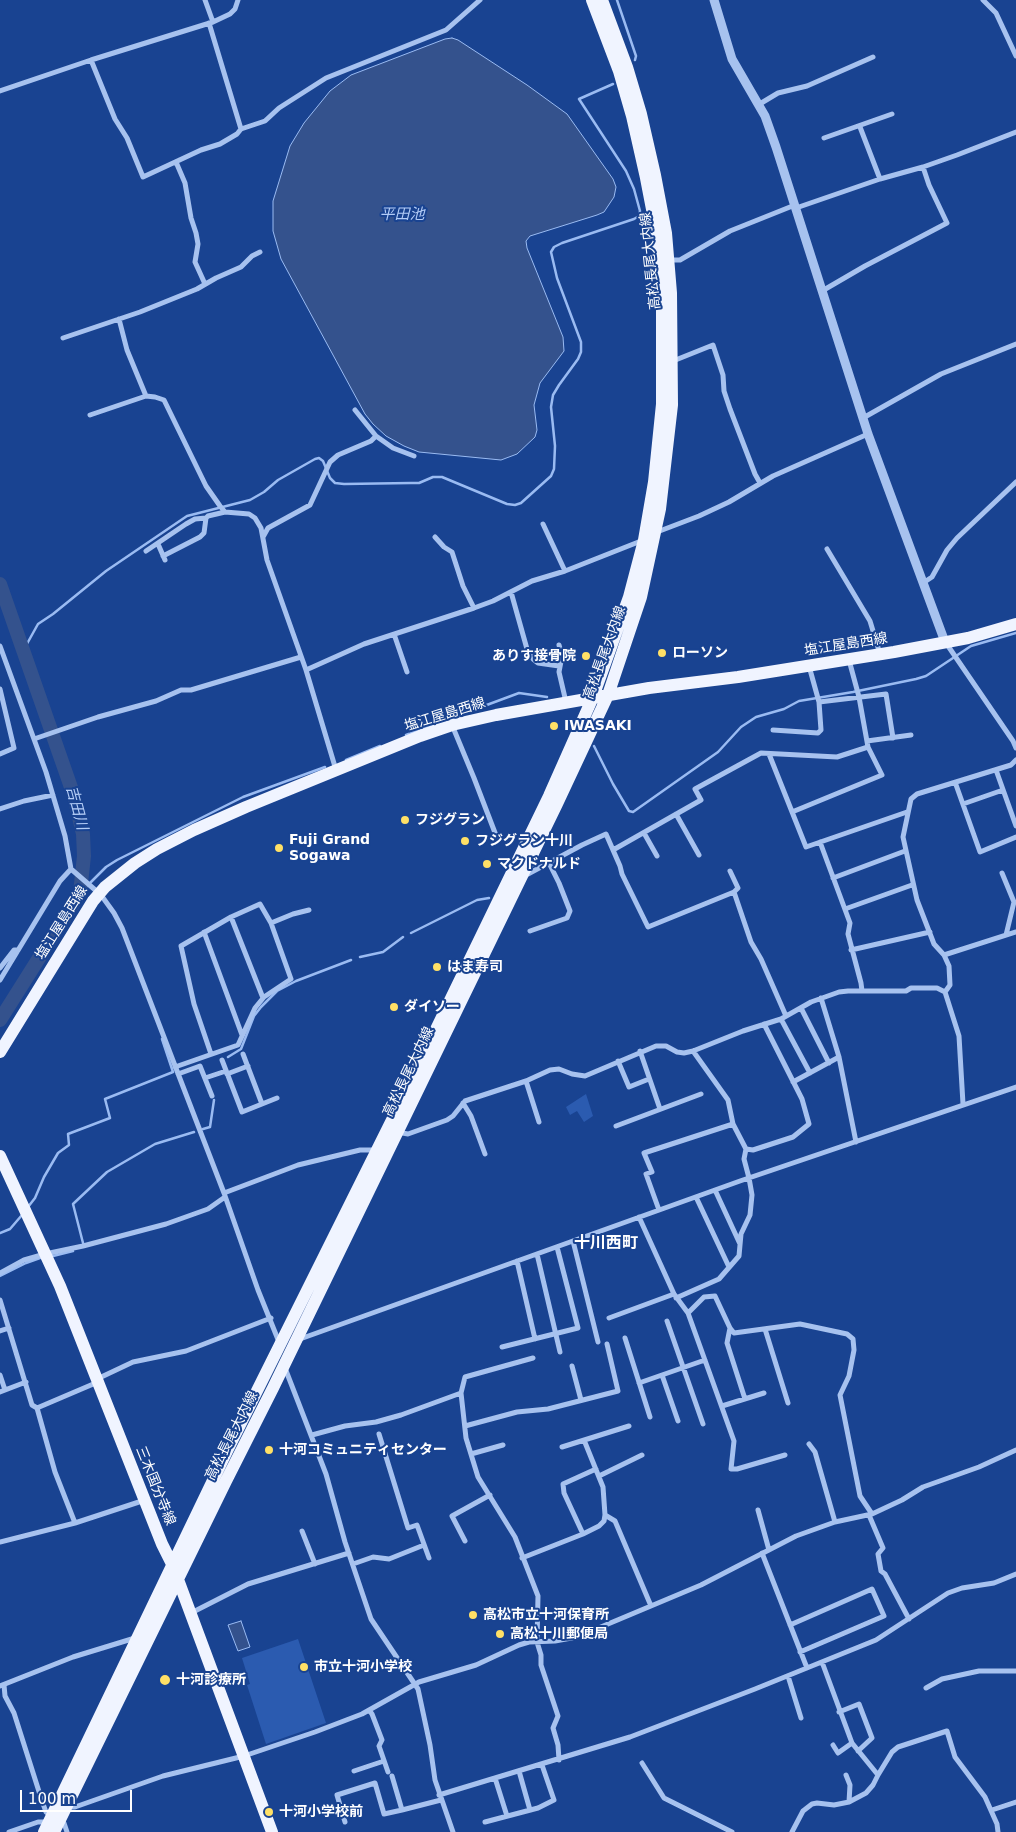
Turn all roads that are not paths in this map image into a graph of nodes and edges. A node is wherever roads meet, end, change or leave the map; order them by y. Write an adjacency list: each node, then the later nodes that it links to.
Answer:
1 (205, 0): 8 (street)
2 (238, 0): 8 (street)
3 (480, 0): 16 (street)
4 (592, 0): 43 (main road, 高松長尾大内線)
5 (602, 0): 24 (main road, 高松長尾大内線)
6 (714, 0): 13 (street)
7 (983, 0): 9 (street)
8 (211, 23): 11 (street); 16 (street)
9 (1016, 56)
10 (873, 57): 13 (street)
11 (91, 60): 12 (street); 19 (street)
12 (0, 91)
13 (758, 105): 22 (street)
14 (892, 114): 15 (street)
15 (860, 127): 18 (street); 21 (street)
16 (241, 129): 19 (street)
17 (1016, 132): 20 (street)
18 (824, 138)
19 (176, 162): 25 (street)
20 (924, 167): 21 (street); 26 (street)
21 (880, 178): 22 (street)
22 (795, 207): 24 (street); 26 (street)
23 (260, 252): 25 (street)
24 (668, 260): 30 (main road, 高松長尾大内線)
25 (205, 284): 27 (street)
26 (822, 291): 34 (street)
27 (119, 319): 28 (street); 31 (street)
28 (63, 338)
29 (1016, 344): 34 (street)
30 (673, 361): 39 (street); 43 (main road, 高松長尾大内線)
31 (146, 396): 33 (street); 40 (street)
32 (355, 410): 36 (street)
33 (90, 415)
34 (863, 418): 35 (street)
35 (868, 434): 39 (street); 50 (street)
36 (376, 436): 37 (street); 45 (street)
37 (414, 456)
38 (1016, 482): 50 (street)
39 (760, 483): 43 (street)
40 (223, 510): 41 (street); 45 (street)
41 (206, 518): 46 (street); 46 (street)
42 (543, 524): 49 (street)
43 (650, 536): 49 (street); 68 (main road, 高松長尾大内線); 70 (main road, 高松長尾大内線)
44 (435, 537): 52 (street)
45 (262, 538): 60 (street)
46 (158, 544): 48 (street)
47 (827, 549): 58 (street)
48 (146, 550)
49 (565, 571): 51 (street)
50 (923, 583): 57 (street)
51 (511, 592): 52 (street); 62 (street)
52 (474, 608): 54 (street)
53 (1016, 624): 57 (main road, 塩江屋島西線)
54 (394, 634): 64 (street); 65 (street)
55 (559, 645): 62 (street)
56 (0, 646): 66 (street)
57 (949, 647): 58 (main road, 塩江屋島西線); 79 (street)
58 (880, 654): 61 (main road, 塩江屋島西線)
59 (0, 656): 66 (street)
60 (301, 656): 64 (street); 77 (street)
61 (848, 659): 63 (main road, 塩江屋島西線); 69 (street)
62 (559, 666): 72 (street)
63 (809, 666): 68 (main road, 塩江屋島西線); 71 (street)
64 (306, 670): 83 (street)
65 (407, 672)
66 (11, 673): 77 (street)
67 (0, 689): 80 (street)
68 (608, 695): 70 (main road, 塩江屋島西線); 105 (main road, 高松長尾大内線)
69 (858, 696): 71 (street); 76 (street); 78 (street)
70 (593, 697): 72 (main road, 塩江屋島西線); 162 (main road, 高松長尾大内線)
71 (818, 701): 74 (street)
72 (566, 702): 73 (main road, 塩江屋島西線)
73 (452, 725): 83 (main road, 塩江屋島西線); 96 (street)
74 (773, 730)
75 (911, 735): 76 (street)
76 (893, 738): 78 (street)
77 (34, 739): 87 (street)
78 (868, 744): 81 (street); 90 (street)
79 (1016, 748)
80 (0, 754)
81 (769, 754): 90 (street); 92 (street)
82 (1016, 760): 84 (street)
83 (336, 770): 109 (main road, 塩江屋島西線)
84 (996, 770): 85 (street); 86 (street)
85 (955, 782): 88 (street); 91 (street)
86 (1003, 790): 88 (street); 93 (street)
87 (53, 795): 89 (street); 103 (street)
88 (963, 804): 95 (street)
89 (0, 809)
90 (792, 812): 97 (street)
91 (907, 812): 97 (street); 99 (street)
92 (676, 814): 94 (street); 100 (street)
93 (1016, 826)
94 (644, 832): 98 (street); 101 (street)
95 (1016, 837)
96 (497, 838)
97 (820, 842): 107 (street)
98 (613, 850): 102 (street); 110 (street)
99 (905, 851): 107 (street); 108 (street)
100 (700, 855)
101 (657, 856)
102 (549, 863): 105 (street); 115 (street)
103 (72, 870): 109 (street); 120 (street)
104 (730, 870): 110 (street)
105 (523, 872): 162 (main road, 高松長尾大内線)
106 (1002, 873): 119 (street)
107 (833, 878): 111 (street)
108 (912, 885): 111 (street); 117 (street)
109 (96, 891): 135 (main road, 塩江屋島西線); 143 (street)
110 (734, 892): 130 (street)
111 (845, 909): 121 (street)
112 (309, 910): 114 (street)
113 (231, 917): 114 (street); 116 (street); 127 (street)
114 (271, 923): 127 (street)
115 (530, 931)
116 (204, 932): 132 (street); 136 (street)
117 (930, 932): 121 (street); 122 (street)
118 (1016, 932): 119 (street)
119 (1006, 935): 122 (street)
120 (18, 950): 123 (street); 124 (street)
121 (851, 950): 125 (street)
122 (944, 955): 126 (street)
123 (0, 968)
124 (0, 980)
125 (862, 991): 126 (street); 128 (street)
126 (945, 992): 157 (street)
127 (263, 998): 132 (street)
128 (821, 998): 129 (street); 138 (street)
129 (801, 1008): 130 (street); 141 (street)
130 (783, 1017): 131 (street); 145 (street)
131 (764, 1024): 134 (street); 150 (street)
132 (242, 1035): 136 (street)
133 (640, 1051): 134 (street); 140 (street); 148 (street)
134 (693, 1051): 160 (street)
135 (0, 1052)
136 (211, 1054): 143 (street)
137 (244, 1054): 142 (street)
138 (839, 1057): 141 (street); 163 (street)
139 (222, 1060): 144 (street)
140 (618, 1061): 148 (street); 149 (street)
141 (829, 1063): 145 (street)
142 (248, 1066): 144 (street); 156 (street)
143 (175, 1067): 146 (street)
144 (227, 1072): 147 (street); 156 (street)
145 (810, 1073): 150 (street)
146 (178, 1074): 147 (street); 170 (street)
147 (205, 1078): 153 (street)
148 (649, 1079): 158 (street)
149 (526, 1081): 155 (street); 159 (street)
150 (793, 1082): 164 (street)
151 (1016, 1087): 157 (street)
152 (701, 1094): 158 (street)
153 (212, 1096)
154 (277, 1098): 156 (street)
155 (464, 1103): 162 (street); 166 (street)
156 (262, 1104)
157 (963, 1104): 163 (street)
158 (660, 1109): 161 (street)
159 (539, 1122)
160 (733, 1124): 164 (street); 172 (street)
161 (616, 1126)
162 (392, 1130): 165 (main road, 高松長尾大内線)
163 (856, 1142): 168 (street)
164 (746, 1149): 168 (street)
165 (381, 1152): 170 (street); 195 (main road, 高松長尾大内線); 198 (main road, 高松長尾大内線)
166 (485, 1154)
167 (0, 1156): 177 (main road, 三木国分寺線)
168 (749, 1178): 169 (street); 175 (street)
169 (715, 1190): 171 (street); 175 (street)
170 (225, 1195): 177 (street); 185 (street)
171 (696, 1197): 172 (street); 180 (street)
172 (660, 1210): 173 (street)
173 (639, 1217): 174 (street); 182 (street)
174 (573, 1241): 176 (street); 196 (street)
175 (740, 1244): 180 (street)
176 (557, 1247): 178 (street); 192 (street)
177 (45, 1254): 181 (street); 208 (main road, 三木国分寺線)
178 (537, 1254): 179 (street); 192 (street)
179 (517, 1261): 194 (street); 195 (street)
180 (729, 1268): 182 (street)
181 (0, 1273)
182 (675, 1296): 184 (street); 186 (street)
183 (0, 1300): 188 (street)
184 (688, 1313): 189 (street); 202 (street)
185 (271, 1318): 198 (street); 208 (street)
186 (609, 1318)
187 (667, 1321): 205 (street)
188 (9, 1328): 191 (street); 209 (street)
189 (730, 1328): 190 (street); 214 (street)
190 (765, 1329): 216 (street); 239 (street)
191 (0, 1331)
192 (555, 1334): 194 (street); 200 (street)
193 (625, 1338): 210 (street)
194 (535, 1339): 199 (street)
195 (297, 1340): 198 (street); 203 (main road, 高松長尾大内線)
196 (598, 1342)
197 (607, 1344): 215 (street)
198 (280, 1345): 203 (street); 255 (main road, 高松長尾大内線)
199 (502, 1347)
200 (560, 1352)
201 (533, 1358): 212 (street)
202 (705, 1360): 205 (street); 217 (street)
203 (284, 1366): 225 (street); 257 (main road, 高松長尾大内線)
204 (572, 1366): 215 (street)
205 (684, 1367): 207 (street); 221 (street)
206 (0, 1375): 211 (street)
207 (662, 1375): 210 (street); 220 (street)
208 (97, 1381): 218 (street); 237 (main road, 三木国分寺線)
209 (26, 1382): 211 (street); 218 (street)
210 (639, 1383): 219 (street)
211 (3, 1391)
212 (461, 1393): 222 (street); 225 (street)
213 (764, 1393): 214 (street)
214 (745, 1399): 217 (street)
215 (582, 1400): 222 (street)
216 (788, 1403)
217 (722, 1406): 232 (street)
218 (37, 1408): 242 (street)
219 (650, 1417)
220 (678, 1421)
221 (703, 1424)
222 (465, 1426): 231 (street)
223 (629, 1426): 226 (street)
224 (379, 1434): 247 (street)
225 (312, 1435): 249 (street)
226 (584, 1440): 229 (street); 234 (street)
227 (809, 1444): 241 (street)
228 (503, 1445): 231 (street)
229 (562, 1447)
230 (1016, 1451): 239 (street)
231 (471, 1454): 236 (street)
232 (785, 1454)
233 (642, 1455): 235 (street)
234 (596, 1469): 235 (street); 244 (street)
235 (599, 1476): 240 (street)
236 (490, 1495): 245 (street); 252 (street)
237 (145, 1500): 242 (street); 255 (main road, 三木国分寺線)
238 (758, 1510): 248 (street)
239 (871, 1514): 241 (street); 260 (street)
240 (605, 1515): 244 (street); 258 (street)
241 (835, 1522): 248 (street)
242 (75, 1523): 246 (street)
243 (302, 1531): 253 (street)
244 (583, 1534): 252 (street)
245 (466, 1541)
246 (0, 1542)
247 (424, 1545): 251 (street); 254 (street)
248 (768, 1550): 250 (street)
249 (349, 1553): 253 (street); 254 (street)
250 (762, 1553): 258 (street); 261 (street)
251 (429, 1558)
252 (522, 1558): 263 (street)
253 (315, 1564): 259 (street)
254 (353, 1564): 269 (street)
255 (173, 1566): 257 (main road, 三木国分寺線); 262 (main road, 高松長尾大内線)
256 (1016, 1574): 260 (street)
257 (178, 1579): 259 (main road, 三木国分寺線); 295 (main road, 高松長尾大内線)
258 (651, 1606): 263 (street)
259 (190, 1613): 278 (main road, 三木国分寺線)
260 (909, 1619): 265 (street)
261 (790, 1626): 264 (street); 264 (street)
262 (138, 1638): 270 (street); 295 (main road, 高松長尾大内線)
263 (537, 1642): 269 (street); 279 (street)
264 (800, 1652): 266 (street)
265 (822, 1662): 266 (street); 273 (street)
266 (807, 1668): 268 (street)
267 (1016, 1670): 271 (street)
268 (788, 1676): 274 (street); 279 (street)
269 (415, 1684): 272 (street); 288 (street)
270 (2, 1686): 295 (street)
271 (926, 1688)
272 (368, 1710): 278 (street); 280 (street)
273 (839, 1712): 275 (street); 277 (street)
274 (801, 1718)
275 (852, 1743): 276 (street); 277 (street)
276 (833, 1745)
277 (858, 1751): 286 (street)
278 (244, 1756): 295 (street); 299 (main road, 三木国分寺線)
279 (558, 1760): 282 (street)
280 (384, 1761): 283 (street); 291 (street)
281 (642, 1763): 301 (street)
282 (542, 1765): 284 (street); 292 (street)
283 (354, 1771)
284 (519, 1771): 287 (street); 292 (street)
285 (846, 1775): 289 (street)
286 (878, 1775): 289 (street); 293 (street)
287 (495, 1778): 288 (street); 294 (street)
288 (440, 1797): 291 (street); 300 (street)
289 (849, 1802): 302 (street)
290 (1016, 1802): 293 (street)
291 (402, 1810): 296 (street)
292 (530, 1810): 294 (street)
293 (992, 1810): 303 (street)
294 (507, 1816): 297 (street)
295 (56, 1821): 298 (street)
296 (345, 1822)
297 (485, 1822)
298 (9, 1832)
299 (272, 1832)
300 (453, 1832)
301 (732, 1832)
302 (792, 1832)
303 (998, 1832)

